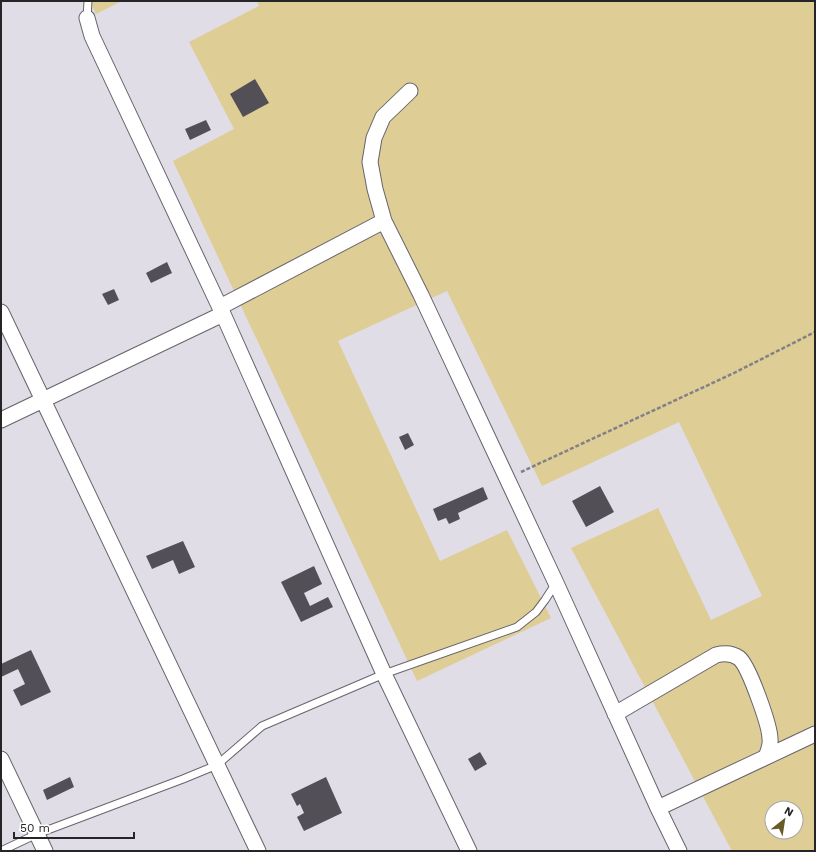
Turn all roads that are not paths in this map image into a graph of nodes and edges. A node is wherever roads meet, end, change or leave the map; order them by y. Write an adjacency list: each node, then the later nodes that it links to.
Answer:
1 (88, 1): 2 (lane)
2 (87, 18): 5 (street)
3 (410, 91): 4 (street)
4 (384, 221): 5 (street); 9 (street)
5 (221, 310): 7 (street); 10 (street)
6 (1, 312): 7 (street)
7 (43, 400): 8 (street); 15 (street)
8 (1, 420)
9 (556, 583): 10 (lane); 11 (street)
10 (384, 674): 15 (lane); 21 (street)
11 (615, 714): 13 (street); 16 (street)
12 (815, 734): 13 (street)
13 (766, 757): 16 (street)
14 (1, 759): 17 (street)
15 (217, 765): 17 (lane); 20 (street)
16 (658, 808): 22 (street)
17 (37, 834): 18 (lane); 19 (street)
18 (1, 851)
19 (45, 851)
20 (258, 851)
21 (469, 851)
22 (679, 851)

